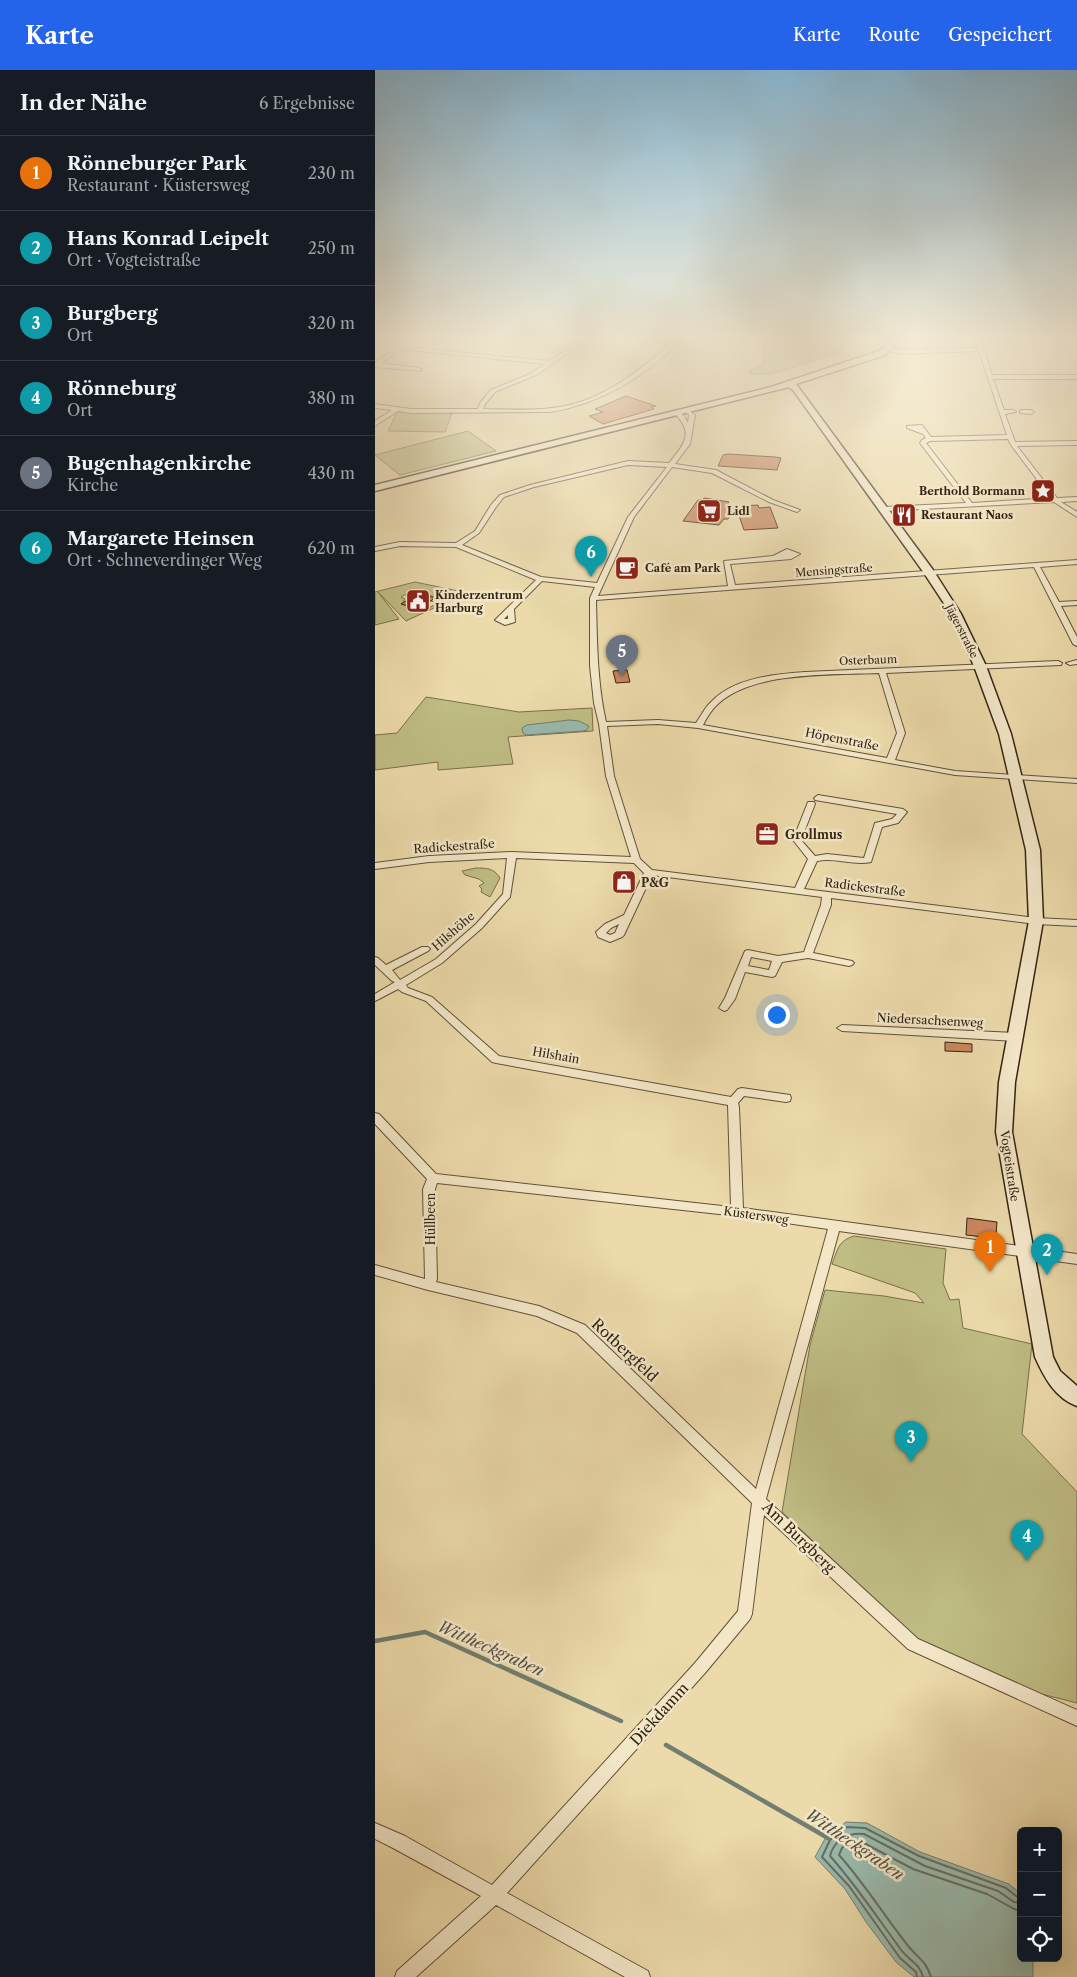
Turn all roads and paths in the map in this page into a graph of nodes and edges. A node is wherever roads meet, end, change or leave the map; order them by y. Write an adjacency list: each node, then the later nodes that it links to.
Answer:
1 (609, 430): 11 (street)
2 (827, 430): 15 (street, Jägerstraße)
3 (1008, 430): 6 (street)
4 (690, 432): 10 (street)
5 (925, 433): 7 (street)
6 (1011, 437): 7 (street); 8 (street)
7 (929, 439): 14 (street)
8 (1013, 444): 9 (street); 13 (street)
9 (1077, 444)
10 (670, 465): 16 (street); 18 (street); 25 (street)
11 (375, 488)
12 (1077, 500): 13 (street)
13 (1056, 501): 14 (street); 17 (street)
14 (971, 505): 15 (street)
15 (884, 509): 23 (street, Jägerstraße)
16 (797, 510)
17 (1077, 515)
18 (457, 545): 19 (street); 24 (street)
19 (375, 549)
20 (775, 558): 26 (street)
21 (1077, 562): 22 (street, Mensingstraße)
22 (1036, 565): 23 (street, Mensingstraße); 29 (street)
23 (929, 572): 26 (street, Mensingstraße); 33 (street, Jägerstraße)
24 (540, 579): 25 (street); 30 (street)
25 (597, 585): 27 (street)
26 (733, 587): 27 (street, Mensingstraße)
27 (593, 598): 35 (street)
28 (1077, 603): 29 (street)
29 (1056, 604): 31 (street)
30 (511, 610)
31 (1077, 644)
32 (1058, 663): 33 (street, Osterbaum)
33 (980, 666): 34 (street, Osterbaum); 38 (street, Jägerstraße)
34 (882, 671): 36 (street, Osterbaum); 37 (street)
35 (603, 724): 36 (street, Höpenstraße); 44 (street)
36 (698, 726): 37 (street, Höpenstraße)
37 (890, 761): 38 (street, Höpenstraße)
38 (1016, 778): 39 (street, Höpenstraße); 50 (street, Jägerstraße)
39 (1077, 782)
40 (819, 798): 43 (street)
41 (811, 804): 43 (street)
42 (512, 855): 44 (street, Radickestraße); 45 (street, Radickestraße); 59 (street, Hilshöhe)
43 (813, 859): 47 (street)
44 (636, 860): 46 (street)
45 (375, 866)
46 (649, 872): 47 (street, Radickestraße); 49 (street)
47 (798, 891): 48 (street, Radickestraße)
48 (827, 896): 50 (street, Radickestraße); 53 (street)
49 (627, 917)
50 (1036, 921): 51 (street, Radickestraße); 63 (street, Vogteistraße)
51 (1077, 923)
52 (425, 949): 58 (street)
53 (807, 955): 54 (street); 56 (street)
54 (778, 958): 57 (street); 57 (street)
55 (375, 960): 58 (street)
56 (849, 963)
57 (743, 968): 61 (street)
58 (385, 970): 59 (street)
59 (397, 981): 60 (street, Hilshöhe); 65 (street, Hilshain)
60 (375, 998)
61 (724, 1008)
62 (842, 1028): 63 (street, Niedersachsenweg)
63 (1016, 1037): 70 (street, Vogteistraße)
64 (786, 1098): 65 (street)
65 (732, 1102): 68 (street)
66 (375, 1117): 67 (street, Hüllbeen)
67 (433, 1178): 68 (street, Küstersweg); 73 (street, Hüllbeen)
68 (737, 1212): 69 (street, Küstersweg)
69 (834, 1227): 70 (street, Küstersweg); 75 (street, Am Burgberg)
70 (1025, 1253): 71 (street, Küstersweg); 74 (street, Vogteistraße)
71 (1077, 1259)
72 (375, 1270): 73 (street, Rotbergfeld)
73 (428, 1285): 75 (street, Rotbergfeld)
74 (1077, 1398)
75 (759, 1500): 76 (street, Am Burgberg); 78 (street, Diekdamm)
76 (1077, 1718)
77 (375, 1831): 78 (street)
78 (493, 1896): 79 (street, Diekdamm); 80 (street)
79 (403, 1977)
80 (642, 1977)

